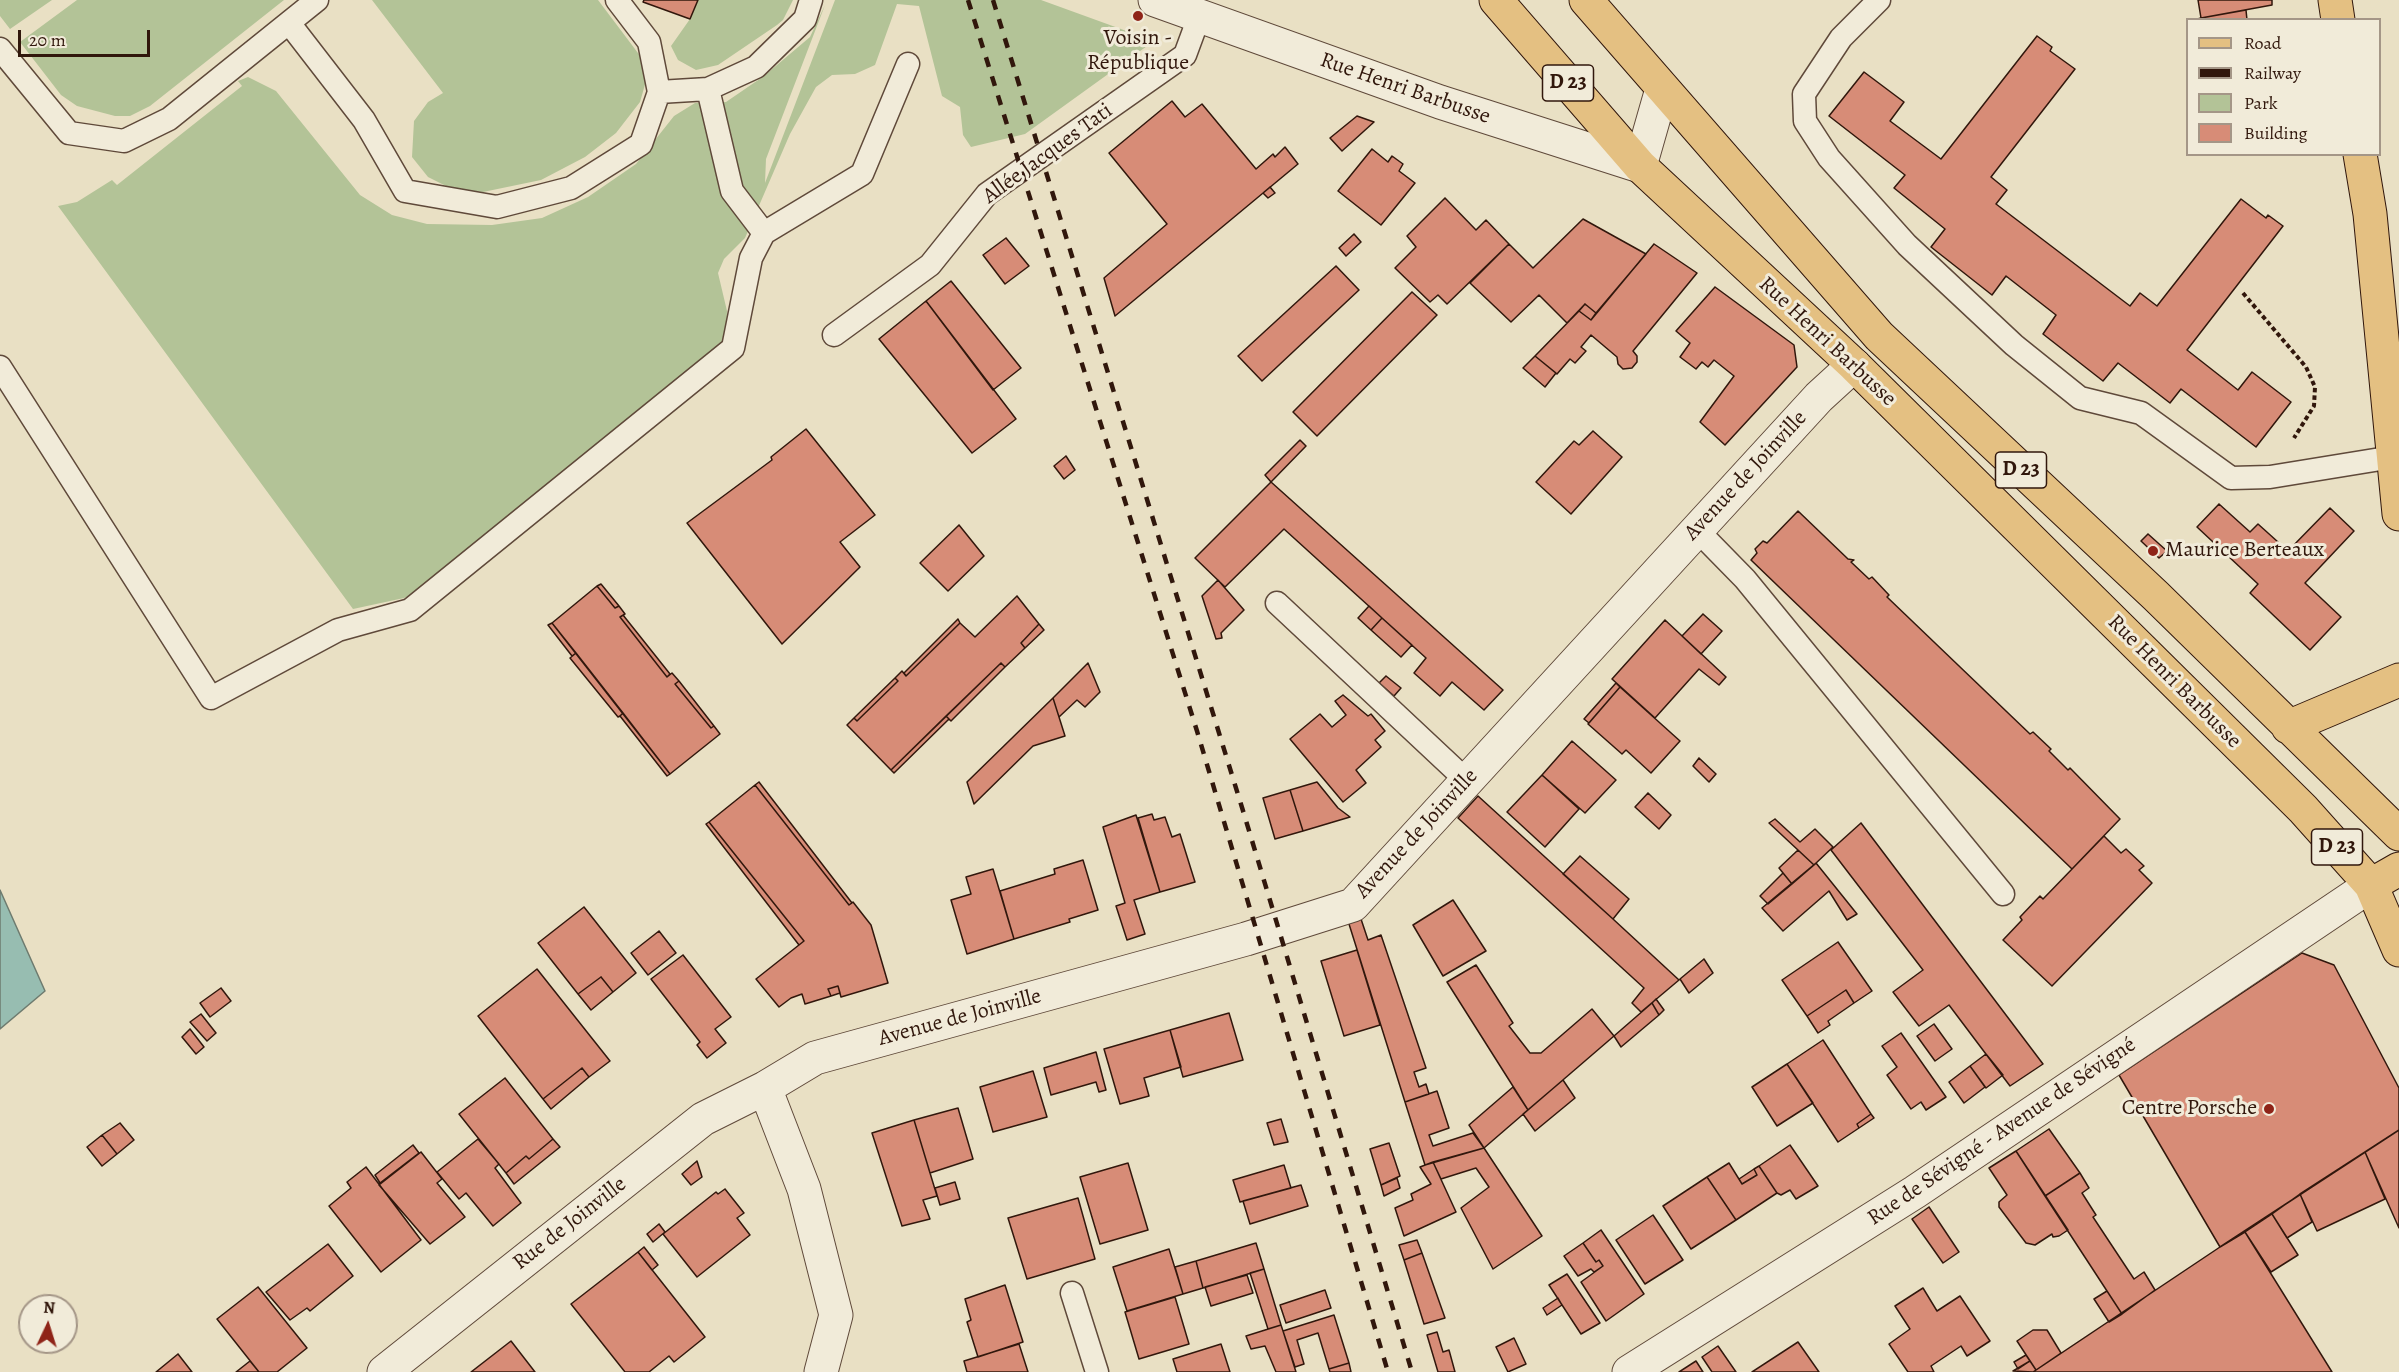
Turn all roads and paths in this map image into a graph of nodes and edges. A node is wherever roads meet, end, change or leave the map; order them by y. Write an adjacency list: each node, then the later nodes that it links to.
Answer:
1 (317, 0): 11 (lane)
2 (617, 0): 16 (lane)
3 (811, 0): 14 (lane)
4 (1155, 0): 9 (street, Rue Henri Barbusse)
5 (1496, 0): 18 (main road, D 23)
6 (1586, 0): 15 (main road, D 23)
7 (1879, 0): 25 (lane)
8 (2335, 0): 10 (main road)
9 (1199, 17): 18 (street, Rue Henri Barbusse); 21 (lane, Allée Jacques Tati)
10 (2338, 18)
11 (289, 23): 12 (lane); 16 (lane)
12 (0, 49)
13 (908, 64): 19 (lane)
14 (708, 89): 16 (lane); 19 (lane)
15 (1662, 89): 18 (street); 30 (main road, Rue Henri Barbusse / D 23)
16 (659, 92)
17 (2360, 156): 24 (main road)
18 (1640, 166): 22 (main road, Rue Henri Barbusse / D 23)
19 (764, 233): 23 (lane)
20 (2243, 293): 25 (path)
21 (834, 335)
22 (1854, 365): 27 (street, Avenue de Joinville); 34 (main road, Rue Henri Barbusse / D 23)
23 (0, 367)
24 (2393, 457): 25 (lane); 26 (main road)
25 (2270, 477)
26 (2399, 514)
27 (1696, 530): 31 (street, Avenue de Joinville); 35 (lane)
28 (1277, 603): 31 (lane)
29 (2399, 680): 30 (main road)
30 (2288, 727): 32 (main road, Rue Henri Barbusse / D 23)
31 (1467, 781): 37 (street, Avenue de Joinville)
32 (2399, 834)
33 (2399, 869): 34 (main road)
34 (2370, 885): 36 (main road, Rue Henri Barbusse); 42 (street, Rue de Sévigné - Avenue de Sévigné)
35 (2003, 894)
36 (2399, 950)
37 (765, 1088): 39 (street, Rue de Joinville); 40 (street)
38 (1072, 1293): 41 (lane)
39 (384, 1372)
40 (821, 1372)
41 (1097, 1372)
42 (1629, 1372)

